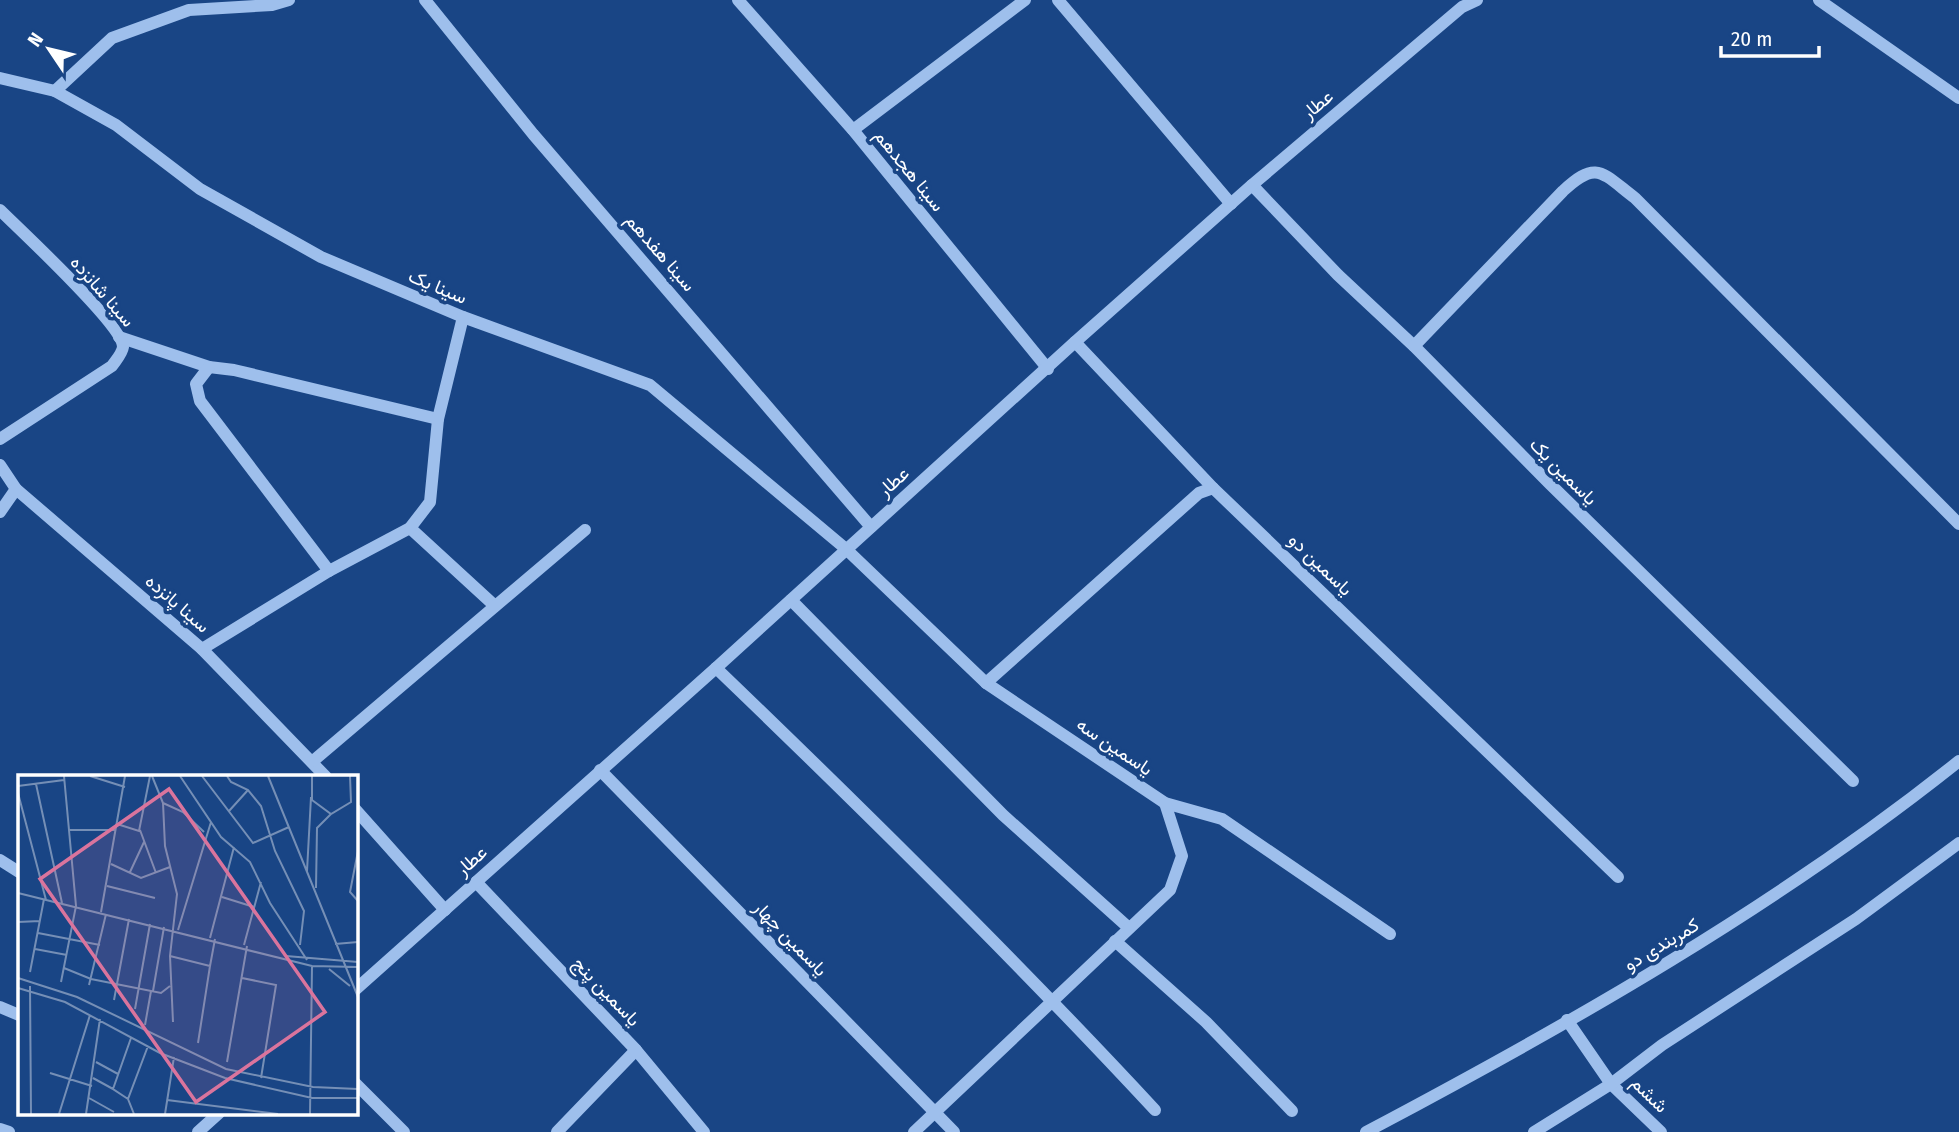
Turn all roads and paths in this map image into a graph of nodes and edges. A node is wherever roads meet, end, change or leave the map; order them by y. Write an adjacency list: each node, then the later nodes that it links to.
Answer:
1 (289, 0): 10 (street)
2 (425, 0): 29 (street, سینا هفدهم)
3 (738, 0): 12 (street, سینا هجدهم)
4 (1025, 0): 12 (street)
5 (1058, 0): 14 (street)
6 (1476, 0): 8 (street, عطار)
7 (1819, 0): 11 (street)
8 (1464, 4): 13 (street, عطار)
9 (0, 78): 10 (street, سینا یک)
10 (55, 91): 16 (street, سینا یک)
11 (1959, 98)
12 (853, 130): 21 (street, سینا هجدهم)
13 (1252, 185): 14 (street, عطار); 19 (street, یاسمین یک)
14 (1231, 204): 18 (street, عطار)
15 (0, 210): 17 (street, سینا شانزده)
16 (463, 317): 22 (street); 32 (street, سینا یک)
17 (120, 337): 20 (street); 23 (street, سینا شانزده)
18 (1075, 342): 21 (street, عطار); 25 (street, یاسمین دو)
19 (1414, 346): 28 (street); 43 (street, یاسمین یک)
20 (209, 367): 22 (street); 33 (street)
21 (1048, 369): 29 (street, عطار)
22 (438, 419): 30 (street)
23 (0, 439)
24 (0, 465): 26 (street, سینا پانزده)
25 (1213, 488): 38 (street); 49 (street, یاسمین دو)
26 (16, 489): 27 (street); 36 (street, سینا پانزده)
27 (0, 512)
28 (1959, 524)
29 (871, 527): 32 (street, عطار)
30 (410, 528): 33 (street); 35 (street)
31 (584, 530): 35 (street)
32 (846, 549): 34 (street, عطار); 38 (street, یاسمین سه)
33 (329, 571): 36 (street)
34 (791, 600): 37 (street, عطار); 52 (street)
35 (495, 606): 39 (street)
36 (202, 649): 39 (street, سینا پانزده)
37 (716, 668): 41 (street, عطار); 56 (street)
38 (986, 683): 44 (street, یاسمین سه)
39 (313, 761): 42 (street, سینا پانزده)
40 (1959, 761): 59 (street, کمربندی دو)
41 (600, 770): 50 (street, عطار); 65 (street, یاسمین چهار)
42 (325, 775)
43 (1853, 780)
44 (1165, 803): 52 (street); 53 (street, یاسمین سه)
45 (357, 811): 51 (street)
46 (1959, 844): 61 (street)
47 (0, 860): 48 (street)
48 (18, 871)
49 (1618, 877)
50 (475, 882): 51 (street, عطار); 60 (street, یاسمین پنج)
51 (445, 910): 55 (street, عطار)
52 (1129, 928): 54 (street)
53 (1390, 934)
54 (1115, 941): 56 (street); 64 (street)
55 (357, 988)
56 (1052, 999): 63 (street); 65 (street)
57 (0, 1007): 58 (street)
58 (18, 1015)
59 (1567, 1020): 61 (street, ششم); 75 (street, کمربندی دو)
60 (636, 1050): 71 (street); 72 (street, یاسمین پنج)
61 (1611, 1084): 76 (street); 77 (street, ششم)
62 (357, 1085): 70 (street)
63 (1155, 1110)
64 (1292, 1111)
65 (935, 1112): 73 (street); 74 (street, یاسمین چهار)
66 (218, 1114): 69 (street)
67 (0, 1129): 68 (street)
68 (9, 1132)
69 (198, 1132)
70 (404, 1132)
71 (557, 1132)
72 (704, 1132)
73 (914, 1132)
74 (954, 1132)
75 (1366, 1132)
76 (1534, 1132)
77 (1661, 1132)

